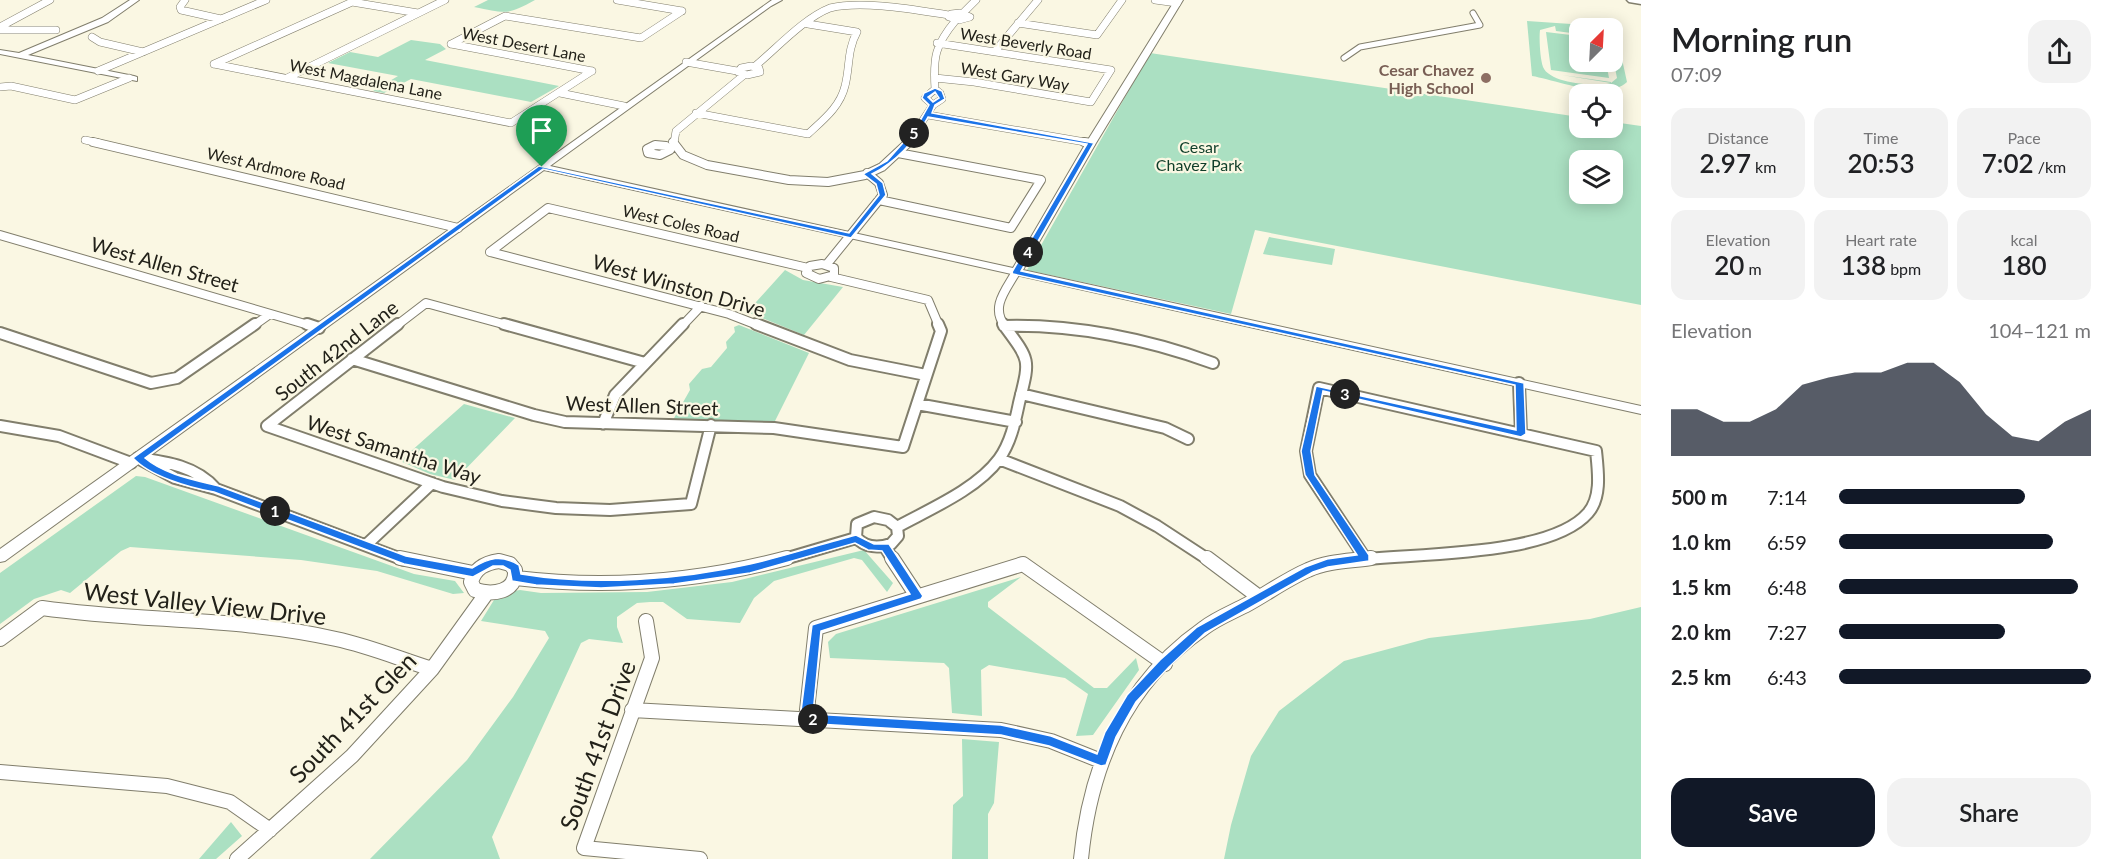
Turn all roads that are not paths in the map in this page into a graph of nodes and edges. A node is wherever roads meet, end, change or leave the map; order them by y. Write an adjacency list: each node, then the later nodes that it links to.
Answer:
1 (50, 0): 23 (street)
2 (135, 0): 30 (street)
3 (186, 0): 19 (street)
4 (266, 0): 19 (street)
5 (445, 0): 15 (street)
6 (617, 0): 40 (street, West Desert Lane)
7 (976, 0): 16 (street)
8 (1038, 0): 21 (street)
9 (1122, 0): 21 (street)
10 (1155, 0): 14 (street)
11 (1632, 0): 13 (main road)
12 (771, 1): 32 (street)
13 (1641, 1)
14 (1178, 2): 47 (street)
15 (418, 13): 35 (street); 35 (street, West Magdalena Lane)
16 (963, 13): 18 (street); 20 (street)
17 (1473, 13): 31 (street)
18 (949, 15): 20 (street); 22 (street)
19 (221, 19): 29 (street)
20 (956, 20): 26 (street)
21 (1018, 23): 27 (street)
22 (808, 24): 34 (street); 44 (street)
23 (0, 28): 24 (street)
24 (56, 30)
25 (92, 37): 29 (street)
26 (937, 43): 27 (street, West Beverly Road); 36 (street)
27 (995, 51): 41 (street, West Beverly Road)
28 (0, 52): 30 (street)
29 (144, 52): 33 (street)
30 (22, 55): 33 (street)
31 (1344, 58)
32 (688, 60): 34 (street); 43 (street)
33 (98, 71): 37 (street)
34 (741, 71): 44 (street)
35 (287, 78): 40 (street, West Magdalena Lane)
36 (934, 78): 39 (street); 41 (street, West Gary Way)
37 (132, 79): 38 (street)
38 (2, 86)
39 (935, 90): 42 (street); 42 (street)
40 (560, 93): 43 (street)
41 (1091, 102)
42 (932, 104): 45 (street)
43 (624, 105): 49 (street)
44 (696, 113): 50 (street)
45 (928, 115): 47 (street); 48 (street)
46 (85, 140): 52 (street, West Ardmore Road)
47 (1091, 143): 58 (street)
48 (898, 153): 50 (street); 51 (street)
49 (542, 167): 52 (street); 54 (street)
50 (867, 174): 51 (street)
51 (879, 200): 54 (street)
52 (458, 228): 63 (street)
53 (0, 235): 61 (street, West Allen Street)
54 (851, 236): 56 (street); 58 (street)
55 (490, 252): 57 (street, West Coles Road); 60 (street, West Winston Drive)
56 (827, 264): 57 (street, West Coles Road); 59 (street)
57 (807, 268): 59 (street, West Coles Road)
58 (1016, 272): 62 (street); 69 (street)
59 (831, 277): 68 (street, West Coles Road)
60 (701, 306): 66 (street); 68 (street, West Winston Drive)
61 (270, 314): 63 (street, West Allen Street); 64 (street)
62 (1004, 326): 67 (street); 70 (street)
63 (319, 328): 81 (street)
64 (0, 333)
65 (352, 359): 66 (street, South 42nd Lane); 74 (street, West Allen Street); 77 (street, South 42nd Lane)
66 (645, 363): 74 (street)
67 (1213, 363)
68 (927, 375): 71 (street)
69 (1520, 383): 72 (street); 78 (street)
70 (1021, 394): 73 (street); 79 (street)
71 (917, 405): 73 (street); 75 (street, West Allen Street)
72 (1641, 410)
73 (1016, 422): 80 (street)
74 (603, 424): 75 (street, West Allen Street)
75 (711, 425): 82 (street, West Samantha Way)
76 (0, 426): 81 (street)
77 (267, 426): 82 (street, West Samantha Way)
78 (1521, 434): 88 (street); 88 (street)
79 (1188, 439)
80 (999, 459): 83 (street); 93 (street)
81 (135, 460): 85 (street); 87 (street)
82 (432, 483): 85 (street)
83 (897, 527): 84 (street); 86 (street)
84 (856, 538): 86 (street); 90 (street)
85 (366, 545): 89 (street)
86 (885, 547): 92 (street)
87 (0, 557)
88 (1365, 558): 93 (street)
89 (473, 573): 90 (street); 91 (street)
90 (516, 578): 91 (street)
91 (486, 594): 97 (street, South 41st Glen)
92 (917, 596): 96 (street); 99 (street)
93 (1259, 597): 96 (street)
94 (646, 621): 98 (street, South 41st Drive)
95 (0, 639): 97 (street, West Valley View Drive)
96 (1165, 663): 100 (street)
97 (432, 669): 102 (street, South 41st Glen)
98 (632, 710): 99 (street); 104 (street, South 41st Drive)
99 (806, 719): 100 (street)
100 (1101, 761): 105 (street)
101 (0, 772): 102 (street)
102 (270, 830): 103 (street, South 41st Glen)
103 (237, 859)
104 (699, 859)
105 (1082, 859)

